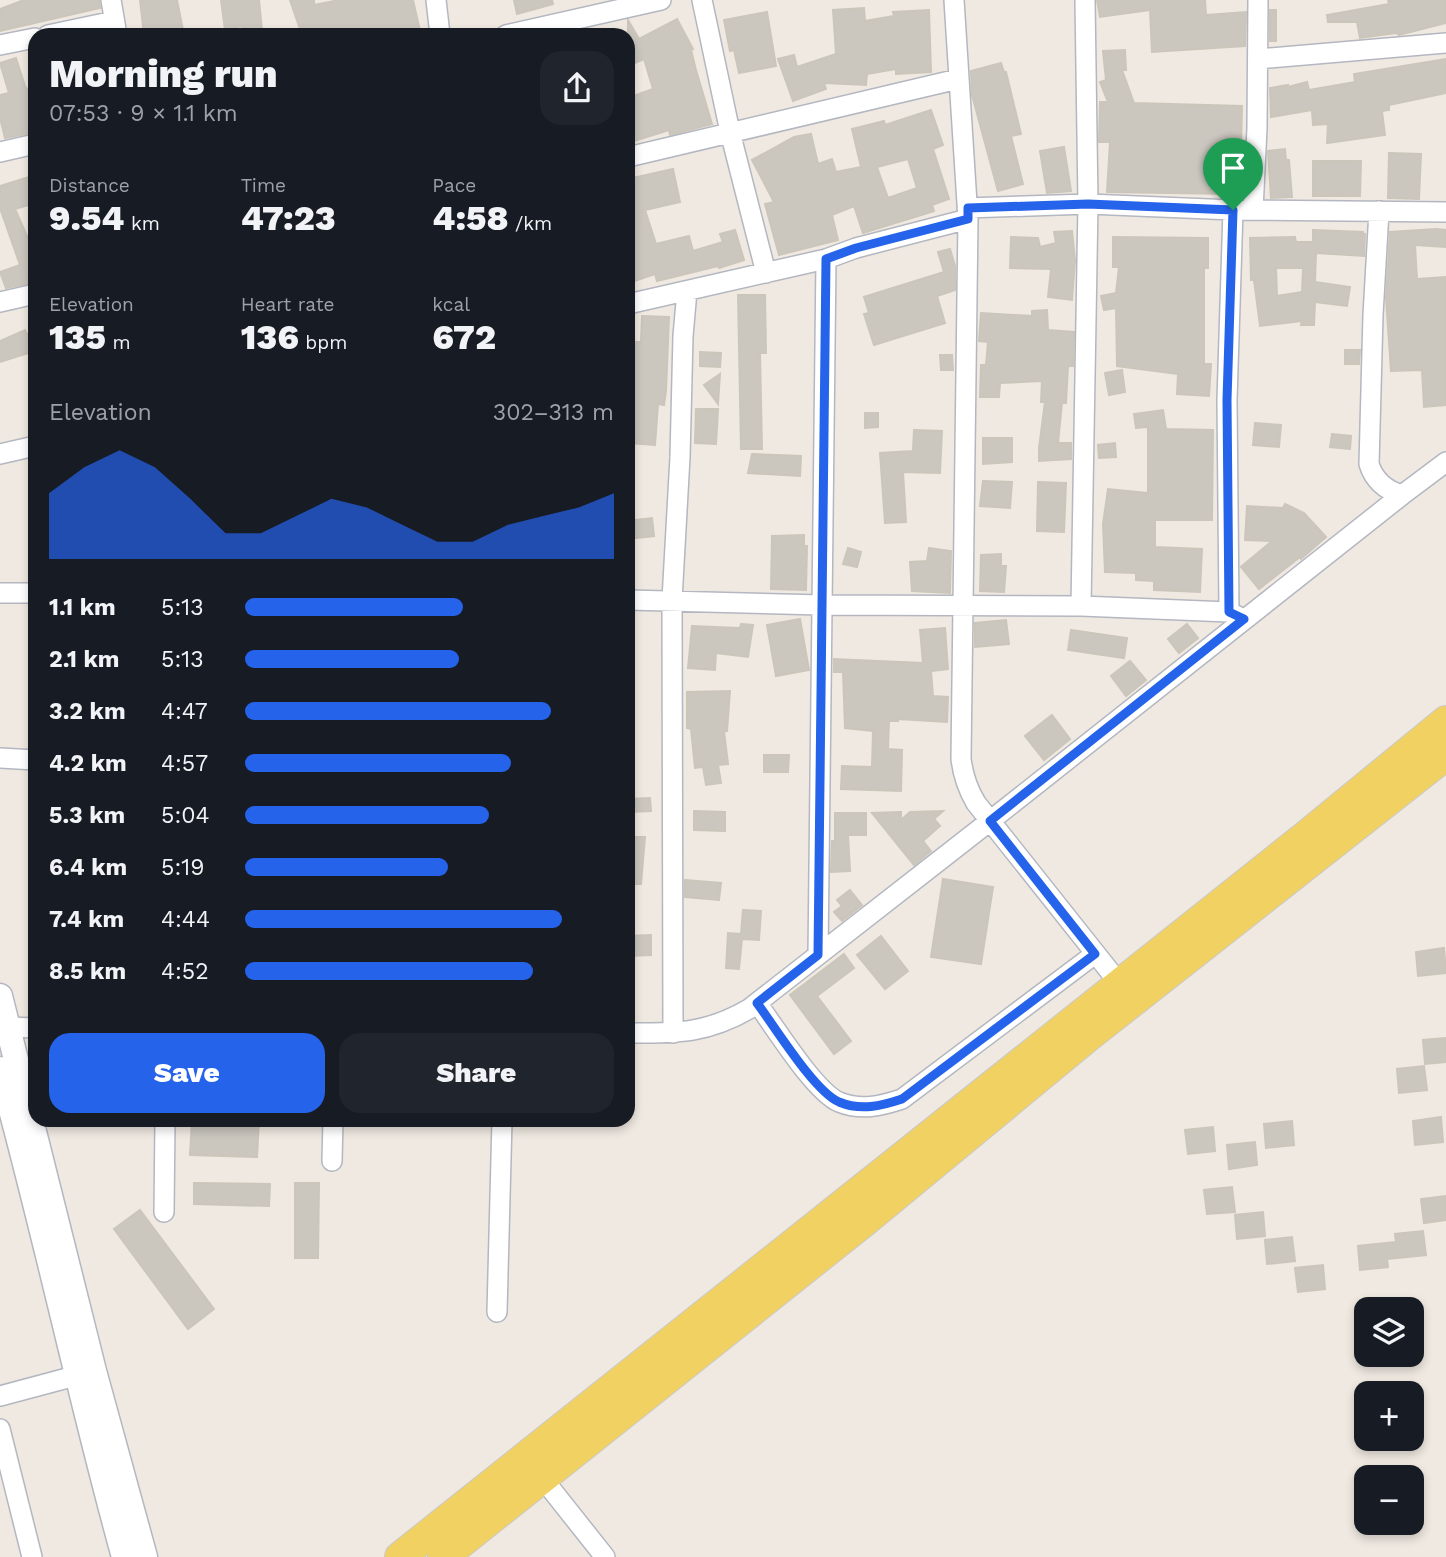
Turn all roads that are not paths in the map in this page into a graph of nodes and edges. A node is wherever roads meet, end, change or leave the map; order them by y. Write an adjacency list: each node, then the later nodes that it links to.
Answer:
1 (111, 0): 8 (street)
2 (436, 0): 9 (street)
3 (661, 0): 10 (street)
4 (702, 0): 16 (street)
5 (954, 0): 15 (street)
6 (1085, 0): 20 (street)
7 (1258, 0): 14 (street)
8 (115, 28)
9 (439, 28)
10 (537, 28)
11 (28, 40): 13 (street)
12 (1446, 43): 14 (street)
13 (0, 46)
14 (1258, 59): 21 (street)
15 (958, 79): 16 (street); 24 (street)
16 (730, 132): 19 (street); 26 (street)
17 (28, 146): 18 (street)
18 (0, 152)
19 (635, 155)
20 (1088, 204): 21 (street); 24 (street); 41 (street)
21 (1243, 210): 22 (street); 42 (street)
22 (1379, 211): 23 (street); 34 (street)
23 (1446, 212)
24 (968, 214): 25 (street); 40 (street)
25 (826, 259): 26 (street); 39 (street)
26 (766, 273): 27 (street)
27 (687, 291): 30 (street); 38 (street)
28 (28, 296): 29 (street)
29 (0, 302)
30 (635, 302)
31 (28, 448): 32 (street)
32 (0, 454)
33 (1446, 462): 34 (street)
34 (1402, 495): 42 (street)
35 (0, 593): 36 (street)
36 (28, 593)
37 (635, 600): 38 (street)
38 (672, 600): 39 (street); 57 (street)
39 (821, 605): 40 (street); 50 (street)
40 (964, 606): 41 (street); 48 (street)
41 (1081, 606): 42 (street)
42 (1237, 616): 48 (street)
43 (1446, 721): 51 (main road)
44 (1446, 755): 47 (main road)
45 (0, 758): 46 (street)
46 (28, 760)
47 (1434, 769): 70 (main road)
48 (990, 821): 49 (street); 50 (street)
49 (1095, 954): 51 (street); 53 (street)
50 (818, 955): 53 (street)
51 (1119, 983): 70 (main road)
52 (0, 996): 54 (street)
53 (757, 1003): 57 (street)
54 (8, 1027): 55 (street); 59 (street)
55 (28, 1028)
56 (635, 1033): 57 (street)
57 (673, 1033)
58 (0, 1069): 67 (street)
59 (28, 1116)
60 (30, 1127): 67 (street)
61 (165, 1127): 65 (street)
62 (333, 1127): 64 (street)
63 (502, 1127): 66 (street)
64 (332, 1161)
65 (164, 1212)
66 (497, 1312)
67 (86, 1374): 68 (street); 72 (street); 73 (street)
68 (0, 1396)
69 (0, 1429): 71 (street)
70 (534, 1468): 74 (main road); 75 (main road); 76 (street)
71 (32, 1557)
72 (124, 1557)
73 (145, 1557)
74 (400, 1557)
75 (443, 1557)
76 (605, 1557)

